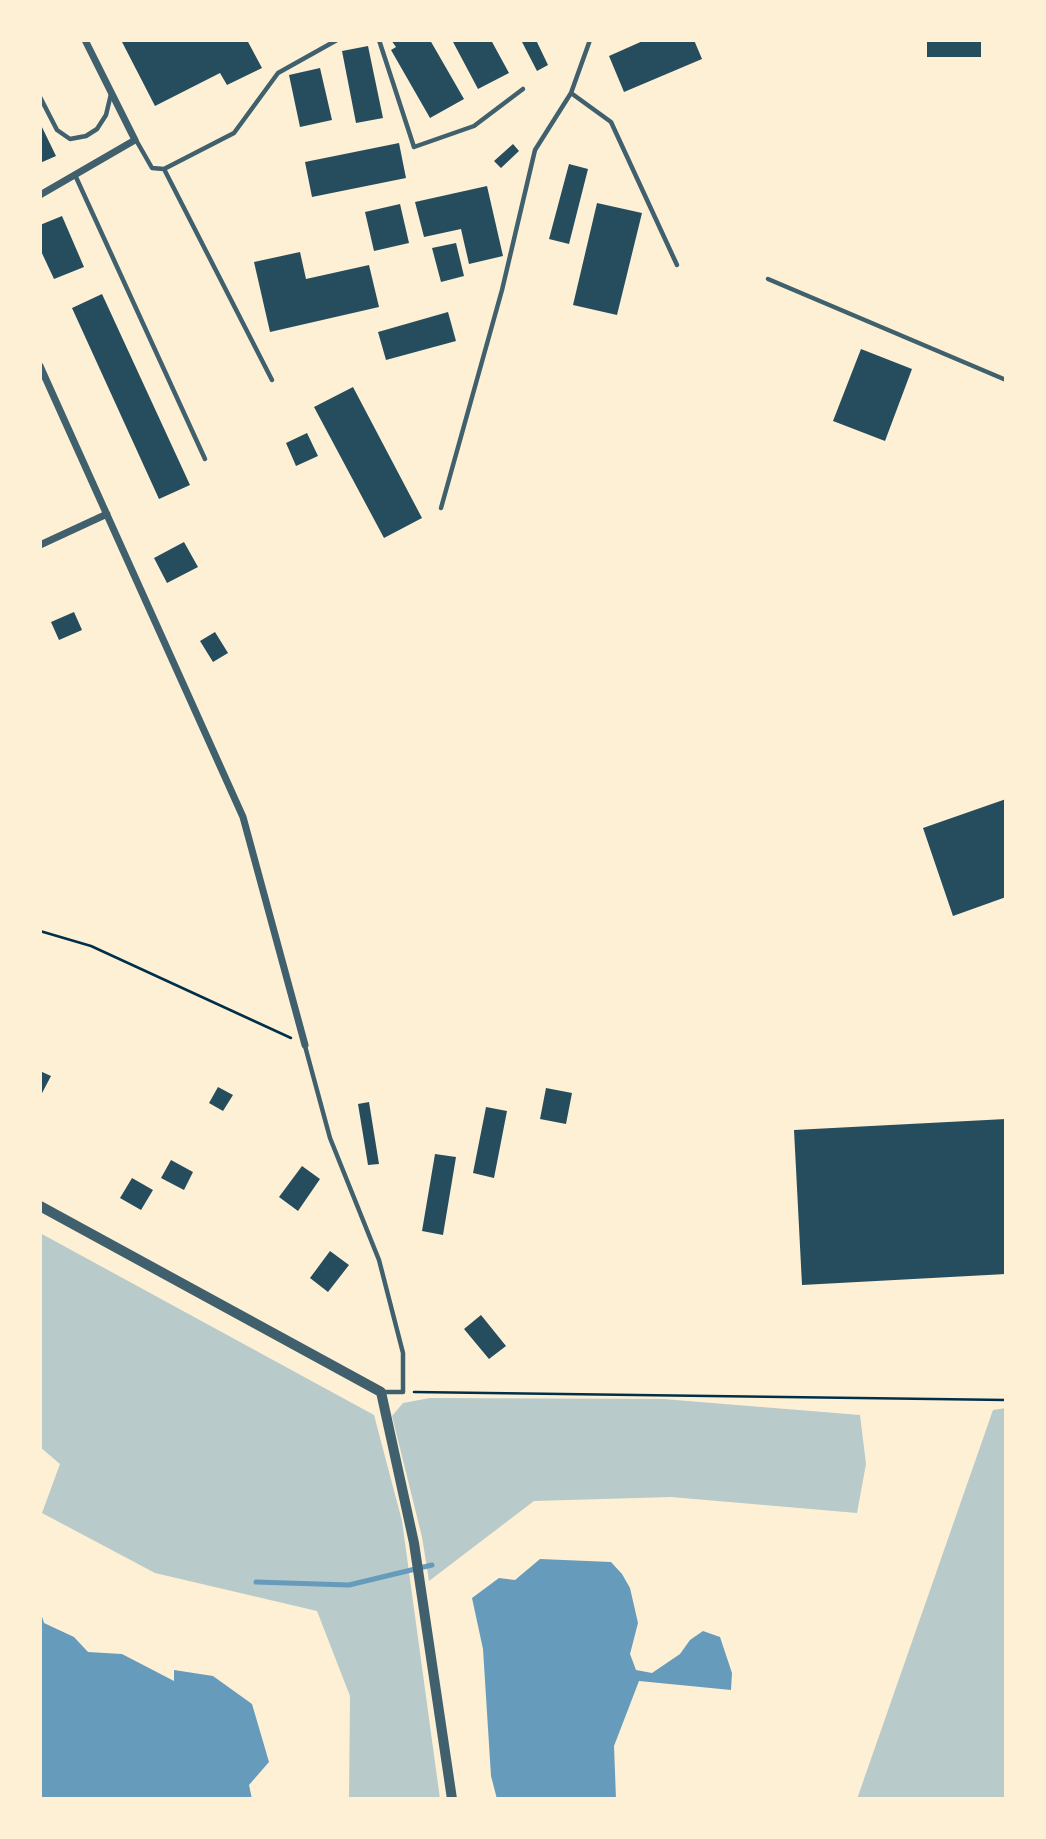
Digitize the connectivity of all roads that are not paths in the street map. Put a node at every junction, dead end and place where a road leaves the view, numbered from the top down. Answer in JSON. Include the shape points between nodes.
{"nodes":[{"id":1,"x":85,"y":40,"type":"edge"},
{"id":2,"x":337,"y":40,"type":"edge"},
{"id":3,"x":379,"y":40,"type":"edge"},
{"id":4,"x":590,"y":40,"type":"edge"},
{"id":5,"x":523,"y":89,"type":"dead end"},
{"id":6,"x":112,"y":90,"type":"junction"},
{"id":7,"x":571,"y":93,"type":"junction"},
{"id":8,"x":41,"y":99,"type":"edge"},
{"id":9,"x":135,"y":139,"type":"junction"},
{"id":10,"x":164,"y":169,"type":"junction"},
{"id":11,"x":75,"y":175,"type":"junction"},
{"id":12,"x":40,"y":195,"type":"edge"},
{"id":13,"x":677,"y":265,"type":"dead end"},
{"id":14,"x":768,"y":279,"type":"dead end"},
{"id":15,"x":40,"y":366,"type":"edge"},
{"id":16,"x":272,"y":380,"type":"dead end"},
{"id":17,"x":1006,"y":380,"type":"edge"},
{"id":18,"x":205,"y":458,"type":"dead end"},
{"id":19,"x":441,"y":508,"type":"dead end"},
{"id":20,"x":107,"y":514,"type":"junction"},
{"id":21,"x":40,"y":545,"type":"edge"},
{"id":22,"x":305,"y":1045,"type":"joint"},
{"id":23,"x":40,"y":1206,"type":"edge"},
{"id":24,"x":381,"y":1392,"type":"junction"},
{"id":25,"x":452,"y":1799,"type":"edge"}],
"edges":[{"from":1,"to":6,"type":"street"},
{"from":2,"to":10,"type":"lane","via":[[278,73],[234,133]]},
{"from":3,"to":5,"type":"lane","via":[[414,147],[474,126]]},
{"from":4,"to":7,"type":"lane"},
{"from":6,"to":8,"type":"lane","via":[[97,129],[70,139],[57,130]]},
{"from":6,"to":9,"type":"street"},
{"from":7,"to":13,"type":"lane","via":[[611,122]]},
{"from":7,"to":19,"type":"lane","via":[[535,150],[502,290]]},
{"from":9,"to":10,"type":"lane","via":[[152,168]]},
{"from":9,"to":11,"type":"street"},
{"from":10,"to":16,"type":"lane"},
{"from":11,"to":12,"type":"street"},
{"from":11,"to":18,"type":"lane"},
{"from":14,"to":17,"type":"lane"},
{"from":15,"to":20,"type":"street"},
{"from":20,"to":21,"type":"street"},
{"from":20,"to":22,"type":"street","via":[[243,817]]},
{"from":22,"to":24,"type":"lane","via":[[330,1138],[379,1260],[402,1353],[402,1392]]},
{"from":23,"to":24,"type":"street"},
{"from":24,"to":25,"type":"street","via":[[414,1543]]}]}
